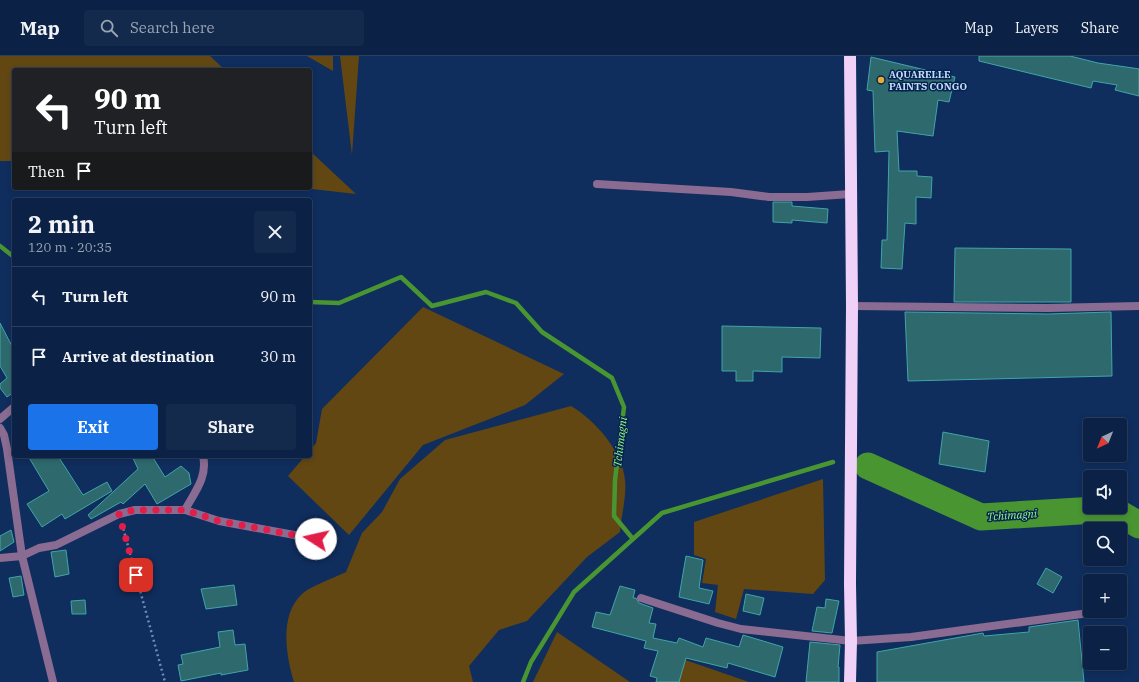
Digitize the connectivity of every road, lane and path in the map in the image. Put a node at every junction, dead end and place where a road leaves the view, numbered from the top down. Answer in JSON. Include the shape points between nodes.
{"nodes":[{"id":1,"x":850,"y":56,"type":"edge"},
{"id":2,"x":598,"y":184,"type":"dead end"},
{"id":3,"x":850,"y":194,"type":"junction"},
{"id":4,"x":852,"y":306,"type":"junction"},
{"id":5,"x":1139,"y":306,"type":"edge"},
{"id":6,"x":12,"y":409,"type":"edge"},
{"id":7,"x":0,"y":419,"type":"edge"},
{"id":8,"x":0,"y":428,"type":"edge"},
{"id":9,"x":204,"y":458,"type":"edge"},
{"id":10,"x":185,"y":510,"type":"junction"},
{"id":11,"x":119,"y":514,"type":"junction"},
{"id":12,"x":316,"y":539,"type":"dead end"},
{"id":13,"x":22,"y":556,"type":"junction"},
{"id":14,"x":0,"y":558,"type":"edge"},
{"id":15,"x":641,"y":598,"type":"dead end"},
{"id":16,"x":1083,"y":614,"type":"edge"},
{"id":17,"x":851,"y":642,"type":"junction"},
{"id":18,"x":53,"y":682,"type":"edge"},
{"id":19,"x":165,"y":682,"type":"edge"},
{"id":20,"x":850,"y":682,"type":"edge"}],
"edges":[{"from":1,"to":3,"type":"highway"},
{"from":2,"to":3,"type":"street","via":[[769,196]]},
{"from":3,"to":4,"type":"highway"},
{"from":4,"to":5,"type":"street"},
{"from":4,"to":17,"type":"highway"},
{"from":6,"to":7,"type":"street"},
{"from":8,"to":13,"type":"street","via":[[7,449]]},
{"from":9,"to":10,"type":"street","via":[[204,476]]},
{"from":10,"to":11,"type":"street","via":[[134,510]]},
{"from":10,"to":12,"type":"street","via":[[219,521]]},
{"from":11,"to":13,"type":"street","via":[[56,545],[39,548]]},
{"from":11,"to":19,"type":"path"},
{"from":13,"to":14,"type":"street"},
{"from":13,"to":18,"type":"street"},
{"from":15,"to":17,"type":"street","via":[[741,629]]},
{"from":16,"to":17,"type":"street","via":[[911,637]]},
{"from":17,"to":20,"type":"highway"}]}
